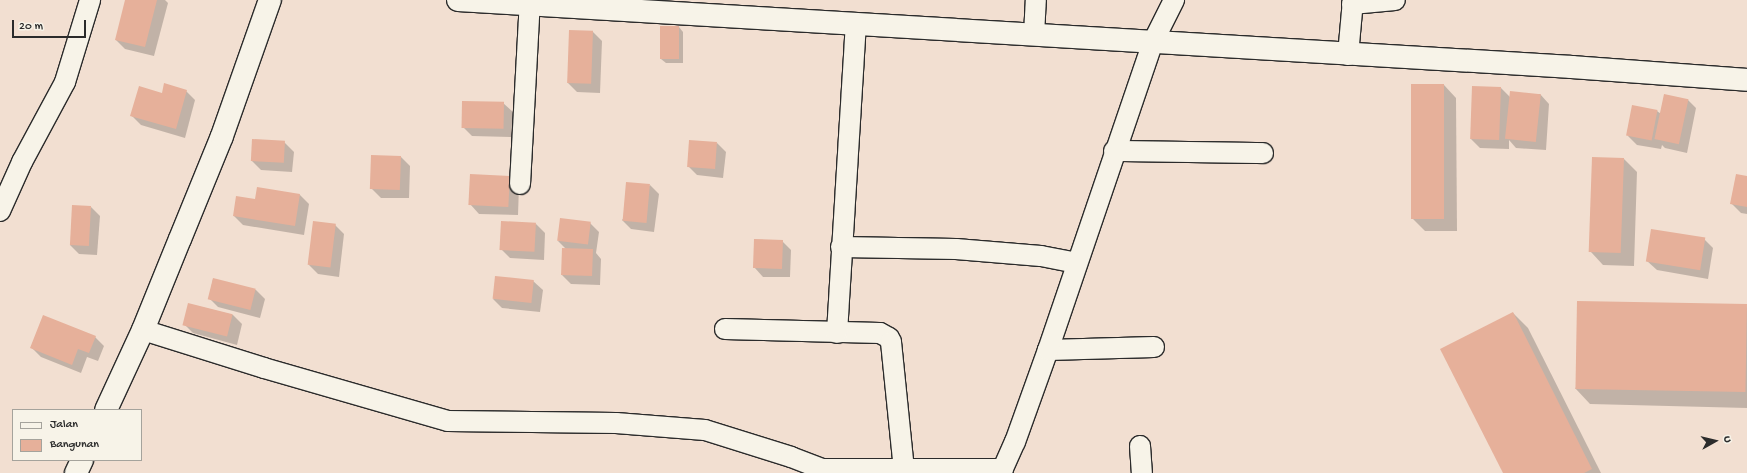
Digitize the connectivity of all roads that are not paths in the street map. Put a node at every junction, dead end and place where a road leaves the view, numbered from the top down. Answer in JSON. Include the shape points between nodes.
{"nodes":[{"id":1,"x":90,"y":0,"type":"edge"},
{"id":2,"x":270,"y":0,"type":"edge"},
{"id":3,"x":458,"y":0,"type":"edge"},
{"id":4,"x":1036,"y":0,"type":"edge"},
{"id":5,"x":1174,"y":0,"type":"edge"},
{"id":6,"x":1395,"y":0,"type":"edge"},
{"id":7,"x":1352,"y":2,"type":"edge"},
{"id":8,"x":530,"y":3,"type":"edge"},
{"id":9,"x":856,"y":24,"type":"junction"},
{"id":10,"x":1034,"y":35,"type":"junction"},
{"id":11,"x":1153,"y":42,"type":"junction"},
{"id":12,"x":1348,"y":55,"type":"junction"},
{"id":13,"x":1747,"y":80,"type":"edge"},
{"id":14,"x":1114,"y":151,"type":"junction"},
{"id":15,"x":1264,"y":153,"type":"dead end"},
{"id":16,"x":520,"y":184,"type":"dead end"},
{"id":17,"x":0,"y":211,"type":"edge"},
{"id":18,"x":841,"y":247,"type":"junction"},
{"id":19,"x":1076,"y":263,"type":"junction"},
{"id":20,"x":725,"y":329,"type":"dead end"},
{"id":21,"x":143,"y":330,"type":"junction"},
{"id":22,"x":837,"y":333,"type":"junction"},
{"id":23,"x":1154,"y":347,"type":"dead end"},
{"id":24,"x":1048,"y":350,"type":"junction"},
{"id":25,"x":106,"y":409,"type":"edge"},
{"id":26,"x":1140,"y":446,"type":"dead end"},
{"id":27,"x":82,"y":461,"type":"edge"},
{"id":28,"x":904,"y":469,"type":"junction"},
{"id":29,"x":1002,"y":471,"type":"edge"},
{"id":30,"x":76,"y":473,"type":"edge"},
{"id":31,"x":1142,"y":473,"type":"edge"}],
"edges":[{"from":1,"to":17,"type":"street","via":[[65,82],[22,162]]},
{"from":2,"to":21,"type":"main road","via":[[222,136]]},
{"from":3,"to":8,"type":"main road"},
{"from":4,"to":10,"type":"street"},
{"from":5,"to":11,"type":"street"},
{"from":6,"to":7,"type":"street"},
{"from":7,"to":12,"type":"street"},
{"from":8,"to":9,"type":"main road"},
{"from":8,"to":16,"type":"street"},
{"from":9,"to":10,"type":"main road"},
{"from":9,"to":18,"type":"street"},
{"from":10,"to":11,"type":"main road"},
{"from":11,"to":12,"type":"main road"},
{"from":11,"to":14,"type":"street"},
{"from":12,"to":13,"type":"main road","via":[[1572,67]]},
{"from":14,"to":15,"type":"street"},
{"from":14,"to":19,"type":"street"},
{"from":18,"to":19,"type":"street","via":[[956,249],[1041,256]]},
{"from":18,"to":22,"type":"street"},
{"from":19,"to":24,"type":"street"},
{"from":20,"to":22,"type":"street"},
{"from":21,"to":25,"type":"main road"},
{"from":21,"to":28,"type":"street","via":[[448,421],[616,423],[705,430],[822,469]]},
{"from":22,"to":28,"type":"street","via":[[880,333],[885,334],[892,342]]},
{"from":23,"to":24,"type":"street"},
{"from":24,"to":29,"type":"street"},
{"from":26,"to":31,"type":"street"},
{"from":27,"to":30,"type":"main road"},
{"from":28,"to":29,"type":"street"}]}
